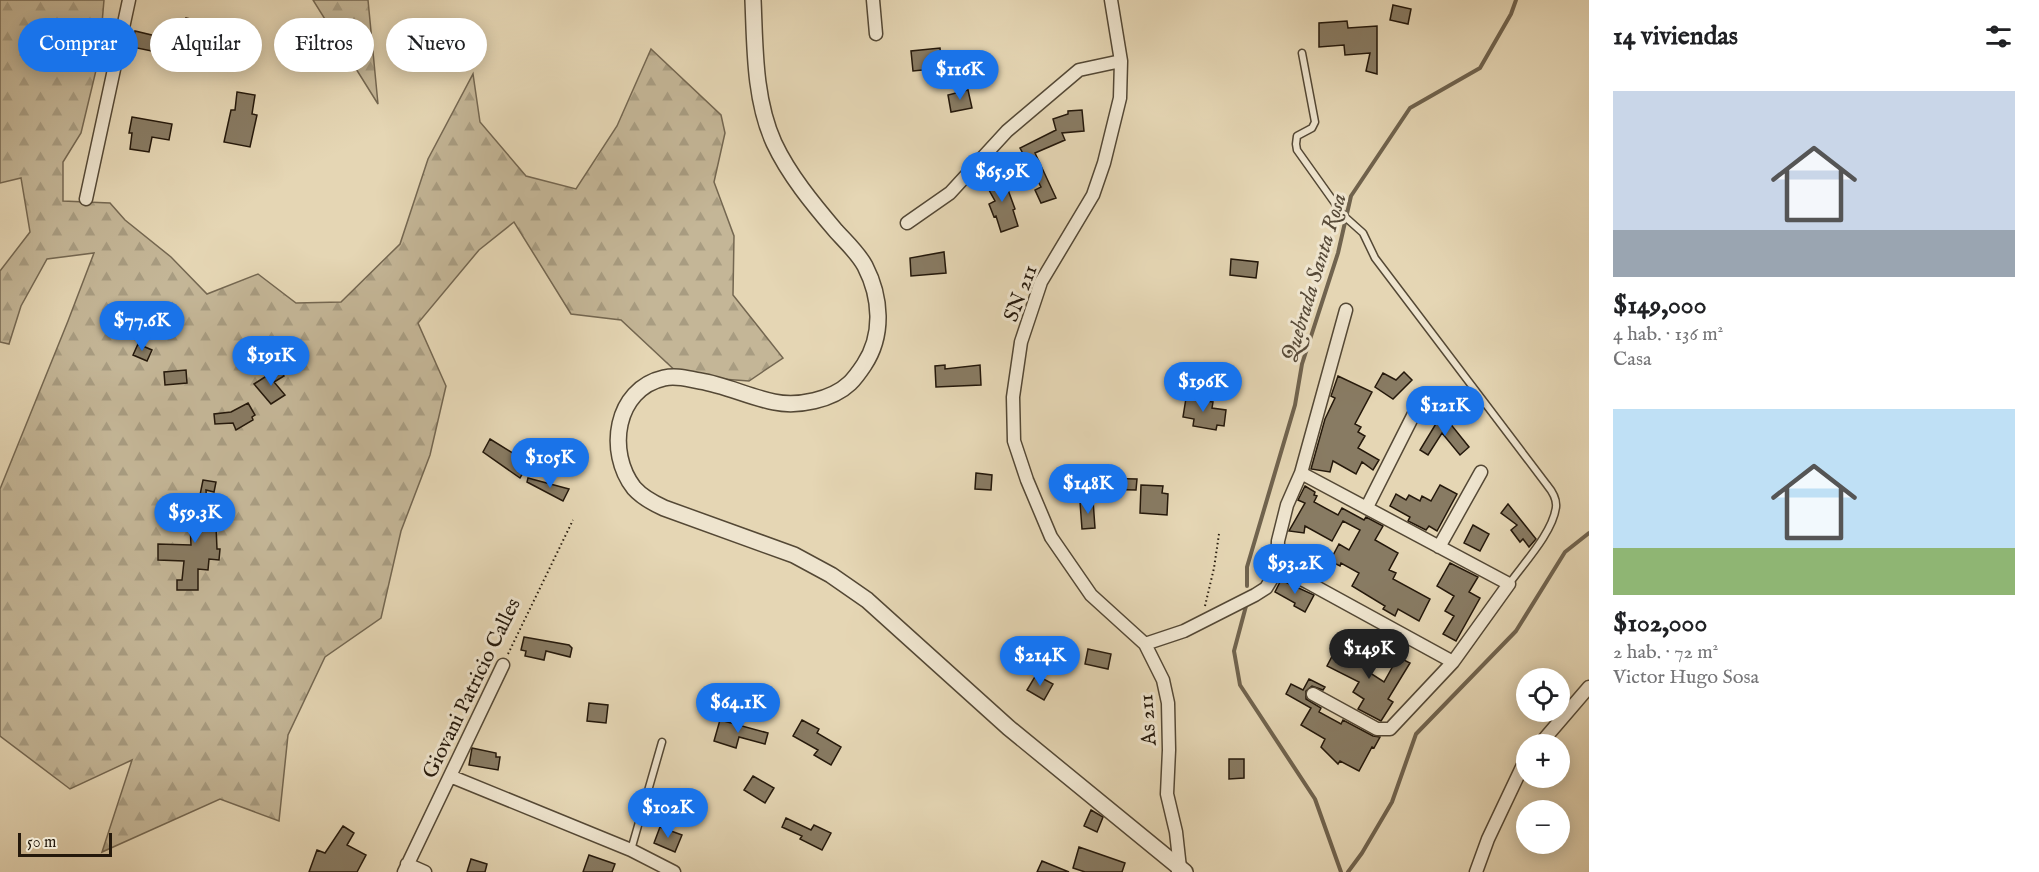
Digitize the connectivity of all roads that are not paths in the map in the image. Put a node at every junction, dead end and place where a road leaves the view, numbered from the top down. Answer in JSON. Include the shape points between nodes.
{"nodes":[{"id":1,"x":129,"y":0,"type":"edge"},
{"id":2,"x":753,"y":0,"type":"edge"},
{"id":3,"x":873,"y":0,"type":"edge"},
{"id":4,"x":1111,"y":0,"type":"edge"},
{"id":5,"x":876,"y":34,"type":"dead end"},
{"id":6,"x":1302,"y":53,"type":"dead end"},
{"id":7,"x":1121,"y":61,"type":"junction"},
{"id":8,"x":86,"y":199,"type":"dead end"},
{"id":9,"x":908,"y":223,"type":"dead end"},
{"id":10,"x":1346,"y":310,"type":"dead end"},
{"id":11,"x":1424,"y":394,"type":"dead end"},
{"id":12,"x":1481,"y":472,"type":"dead end"},
{"id":13,"x":1301,"y":473,"type":"junction"},
{"id":14,"x":1367,"y":507,"type":"junction"},
{"id":15,"x":1438,"y":547,"type":"junction"},
{"id":16,"x":1277,"y":570,"type":"junction"},
{"id":17,"x":1509,"y":584,"type":"junction"},
{"id":18,"x":1091,"y":595,"type":"joint"},
{"id":19,"x":1145,"y":644,"type":"junction"},
{"id":20,"x":1453,"y":662,"type":"junction"},
{"id":21,"x":503,"y":665,"type":"road end"},
{"id":22,"x":1589,"y":687,"type":"edge"},
{"id":23,"x":1313,"y":694,"type":"dead end"},
{"id":24,"x":1549,"y":734,"type":"edge"},
{"id":25,"x":662,"y":742,"type":"dead end"},
{"id":26,"x":450,"y":776,"type":"junction"},
{"id":27,"x":1516,"y":782,"type":"edge"},
{"id":28,"x":632,"y":850,"type":"junction"},
{"id":29,"x":406,"y":868,"type":"edge"},
{"id":30,"x":1181,"y":871,"type":"edge"},
{"id":31,"x":425,"y":872,"type":"edge"},
{"id":32,"x":674,"y":872,"type":"edge"},
{"id":33,"x":1476,"y":872,"type":"edge"}],
"edges":[{"from":1,"to":8,"type":"street"},
{"from":2,"to":30,"type":"street","via":[[760,94],[767,124],[785,163],[809,198],[864,264],[875,291],[879,321],[876,340],[866,362],[842,390],[796,404],[774,402],[680,376],[650,383],[627,403],[620,424],[618,451],[627,477],[635,490],[664,508],[794,555],[867,600],[1009,728]]},
{"from":3,"to":5,"type":"street"},
{"from":4,"to":7,"type":"street","name":"SN 211"},
{"from":6,"to":17,"type":"lane","via":[[1315,122],[1297,136],[1301,155],[1344,216],[1363,232],[1375,258],[1555,497],[1556,506],[1546,533]]},
{"from":7,"to":9,"type":"street","via":[[1079,70],[1007,131],[950,193]]},
{"from":7,"to":18,"type":"street","name":"SN 211","via":[[1120,98],[1104,163],[1093,195],[1041,282],[1022,342],[1013,397],[1014,441],[1027,480],[1051,537]]},
{"from":10,"to":13,"type":"street"},
{"from":11,"to":14,"type":"street"},
{"from":12,"to":15,"type":"street"},
{"from":13,"to":14,"type":"street"},
{"from":13,"to":16,"type":"street","via":[[1278,541]]},
{"from":14,"to":15,"type":"street"},
{"from":15,"to":17,"type":"street"},
{"from":16,"to":19,"type":"street","via":[[1266,588],[1255,595],[1184,631]]},
{"from":16,"to":20,"type":"street","via":[[1307,582]]},
{"from":17,"to":20,"type":"street"},
{"from":18,"to":19,"type":"street","name":"As 211"},
{"from":19,"to":30,"type":"street","name":"As 211","via":[[1163,680],[1168,703],[1167,794]]},
{"from":20,"to":23,"type":"street","via":[[1390,729],[1377,729]]},
{"from":21,"to":26,"type":"street","name":"Giovani Patricio Calles"},
{"from":22,"to":24,"type":"street"},
{"from":25,"to":28,"type":"lane"},
{"from":26,"to":28,"type":"street"},
{"from":26,"to":29,"type":"street","name":"Giovani Patricio Calles"},
{"from":27,"to":33,"type":"street"},
{"from":28,"to":32,"type":"street"},
{"from":29,"to":31,"type":"street"}]}
